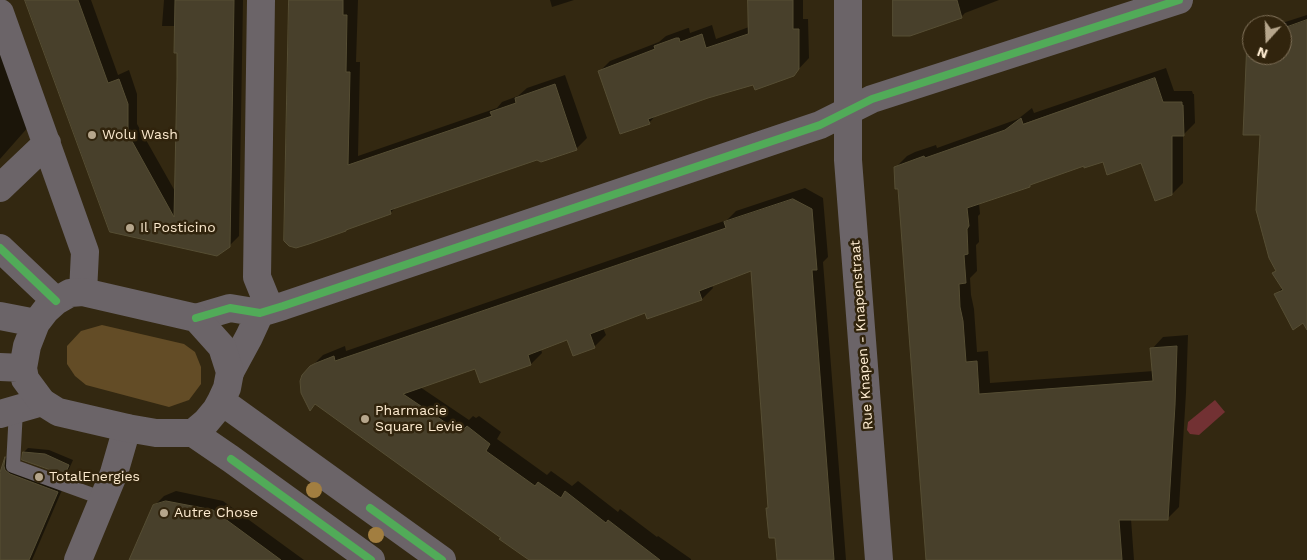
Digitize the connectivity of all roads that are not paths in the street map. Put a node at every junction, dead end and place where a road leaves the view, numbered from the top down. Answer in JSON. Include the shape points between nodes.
{"nodes":[{"id":1,"x":261,"y":0,"type":"edge"},
{"id":2,"x":848,"y":0,"type":"edge"},
{"id":3,"x":1179,"y":0,"type":"edge"},
{"id":4,"x":0,"y":13,"type":"edge"},
{"id":5,"x":848,"y":111,"type":"junction"},
{"id":6,"x":47,"y":143,"type":"junction"},
{"id":7,"x":0,"y":188,"type":"edge"},
{"id":8,"x":0,"y":248,"type":"edge"},
{"id":9,"x":83,"y":292,"type":"junction"},
{"id":10,"x":56,"y":301,"type":"junction"},
{"id":11,"x":265,"y":311,"type":"junction"},
{"id":12,"x":0,"y":316,"type":"edge"},
{"id":13,"x":196,"y":318,"type":"junction"},
{"id":14,"x":36,"y":324,"type":"junction"},
{"id":15,"x":11,"y":367,"type":"edge"},
{"id":16,"x":230,"y":372,"type":"junction"},
{"id":17,"x":221,"y":401,"type":"junction"},
{"id":18,"x":42,"y":402,"type":"junction"},
{"id":19,"x":8,"y":412,"type":"edge"},
{"id":20,"x":127,"y":428,"type":"junction"},
{"id":21,"x":193,"y":433,"type":"junction"},
{"id":22,"x":104,"y":500,"type":"junction"},
{"id":23,"x":78,"y":560,"type":"edge"},
{"id":24,"x":370,"y":560,"type":"edge"},
{"id":25,"x":442,"y":560,"type":"edge"},
{"id":26,"x":879,"y":560,"type":"edge"}],
"edges":[{"from":1,"to":11,"type":"street","via":[[257,277]]},
{"from":2,"to":5,"type":"street","name":"Rue Knapen - Knapenstraat"},
{"from":3,"to":5,"type":"street","via":[[872,99]]},
{"from":4,"to":6,"type":"street"},
{"from":5,"to":11,"type":"street","via":[[820,125]]},
{"from":5,"to":26,"type":"street","name":"Rue Knapen - Knapenstraat","via":[[848,160]]},
{"from":6,"to":7,"type":"street"},
{"from":6,"to":9,"type":"street","via":[[85,252]]},
{"from":8,"to":10,"type":"street"},
{"from":9,"to":10,"type":"street","via":[[70,293]]},
{"from":9,"to":13,"type":"street"},
{"from":10,"to":14,"type":"street"},
{"from":11,"to":13,"type":"street","via":[[230,308]]},
{"from":11,"to":16,"type":"street"},
{"from":12,"to":14,"type":"street"},
{"from":13,"to":16,"type":"street","via":[[222,347]]},
{"from":14,"to":15,"type":"street","via":[[27,346]]},
{"from":15,"to":18,"type":"street","via":[[25,379]]},
{"from":16,"to":17,"type":"street"},
{"from":17,"to":21,"type":"street","via":[[206,422]]},
{"from":17,"to":25,"type":"street"},
{"from":18,"to":19,"type":"street"},
{"from":18,"to":20,"type":"street","via":[[58,412]]},
{"from":19,"to":22,"type":"lane","via":[[13,466]]},
{"from":20,"to":21,"type":"street","via":[[156,433]]},
{"from":20,"to":22,"type":"street"},
{"from":21,"to":24,"type":"street"},
{"from":22,"to":23,"type":"street"}]}
